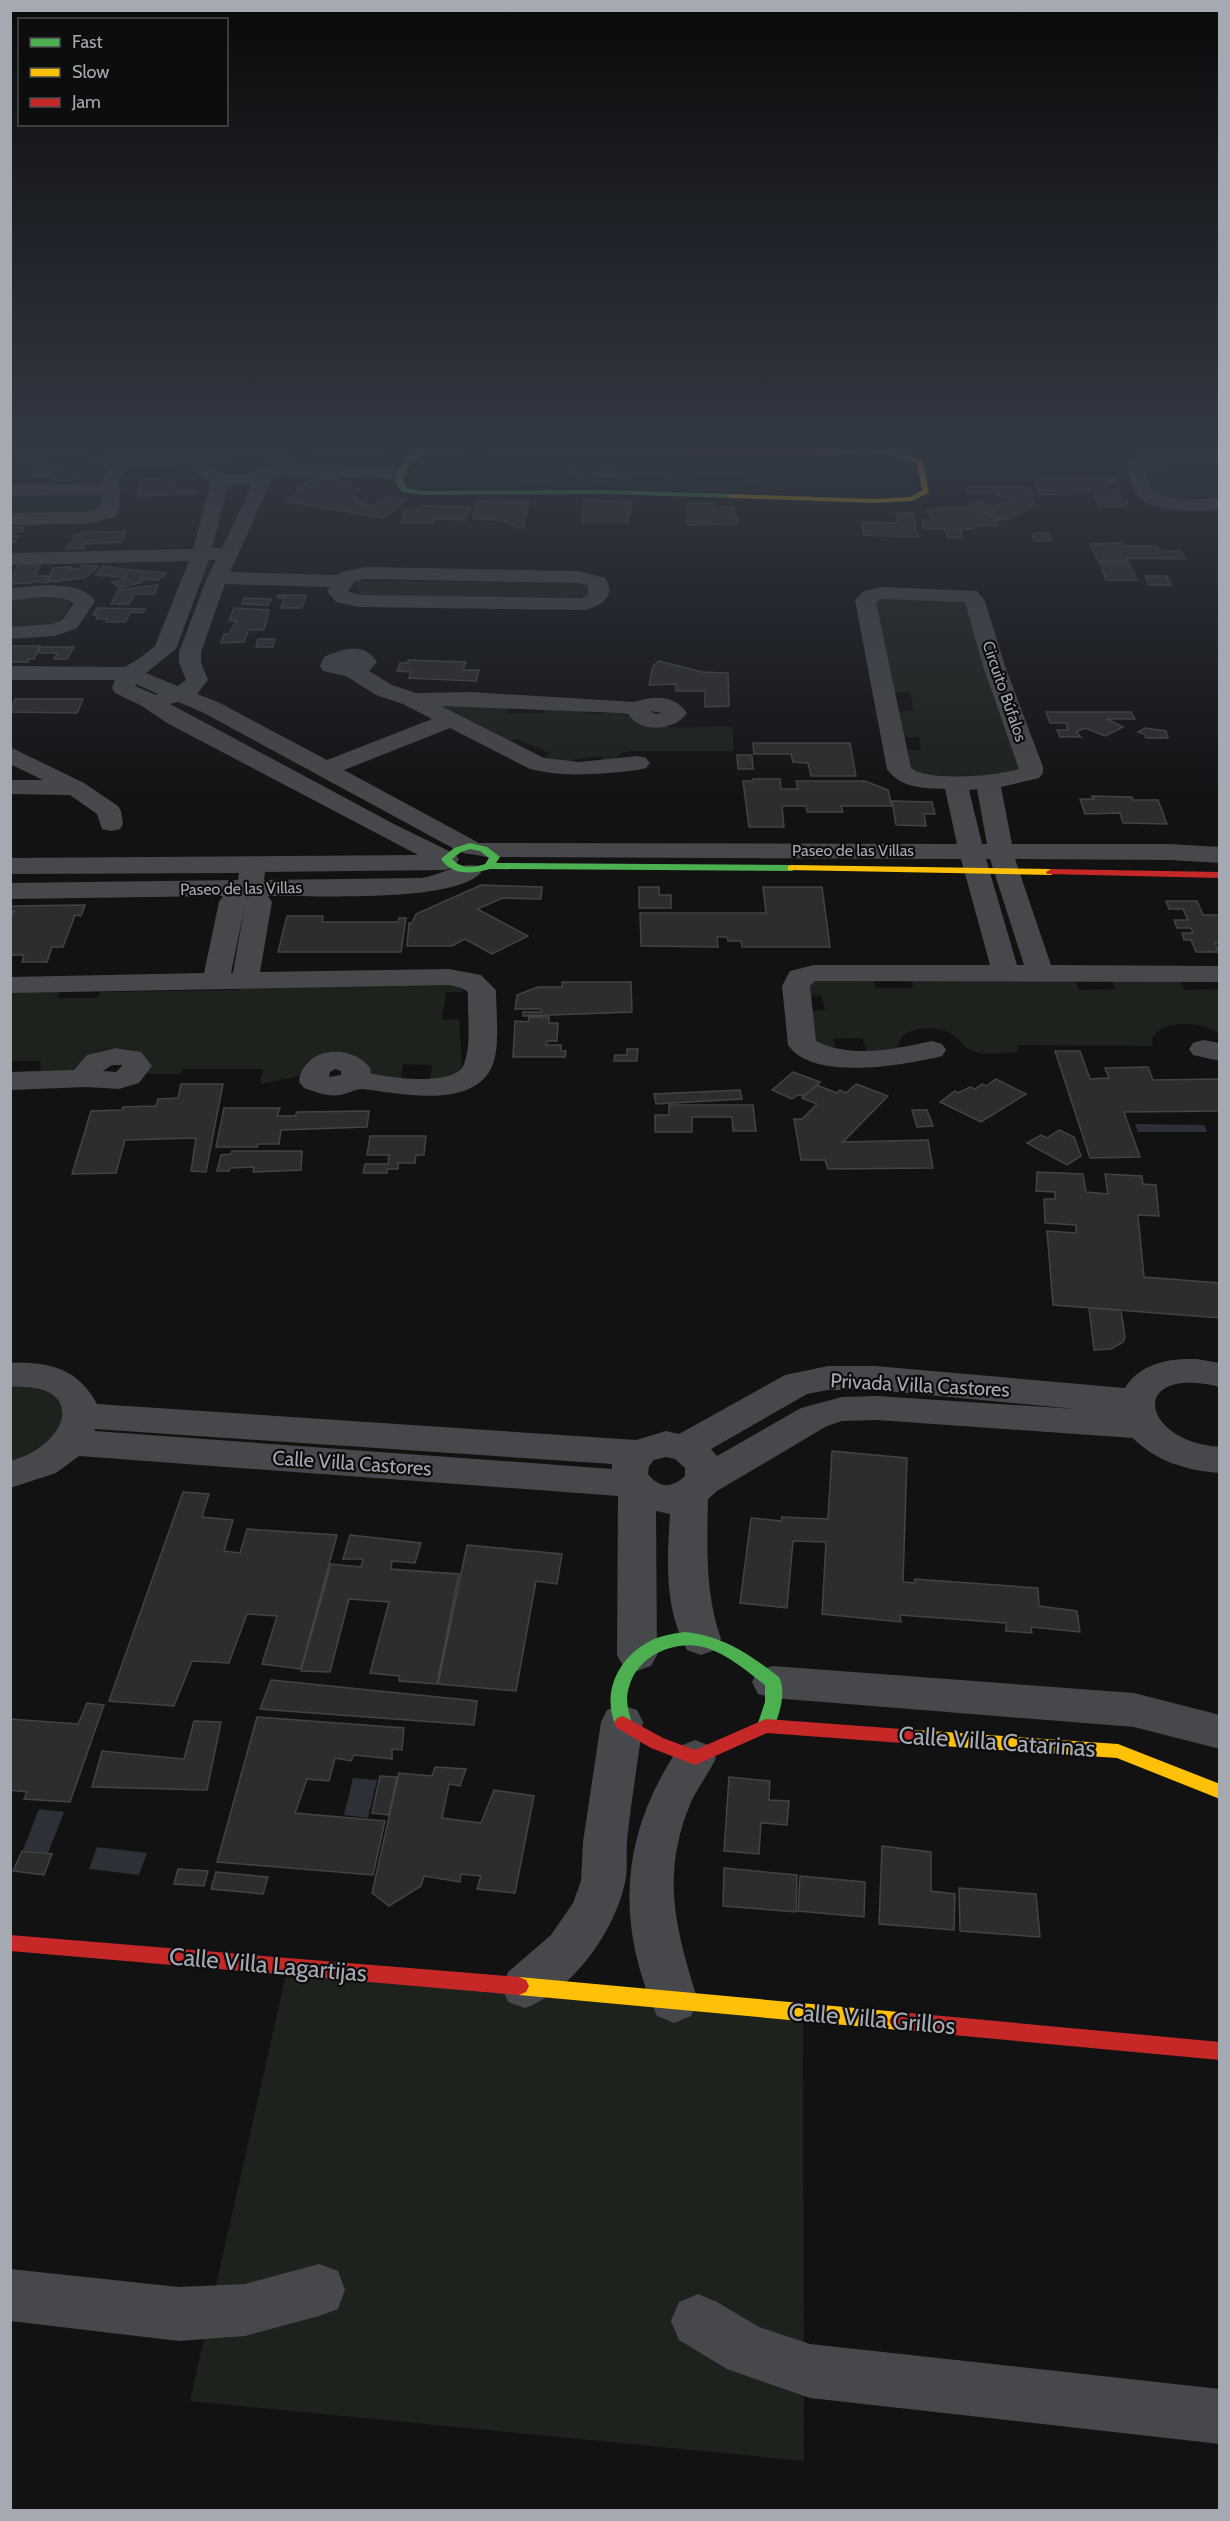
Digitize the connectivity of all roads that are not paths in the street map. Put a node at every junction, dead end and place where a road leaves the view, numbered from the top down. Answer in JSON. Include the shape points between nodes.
{"nodes":[{"id":1,"x":197,"y":567,"type":"edge"},
{"id":2,"x":222,"y":567,"type":"edge"},
{"id":3,"x":214,"y":585,"type":"junction"},
{"id":4,"x":340,"y":586,"type":"junction"},
{"id":5,"x":10,"y":594,"type":"edge"},
{"id":6,"x":10,"y":633,"type":"edge"},
{"id":7,"x":351,"y":669,"type":"dead end"},
{"id":8,"x":10,"y":673,"type":"edge"},
{"id":9,"x":126,"y":681,"type":"junction"},
{"id":10,"x":10,"y":687,"type":"edge"},
{"id":11,"x":181,"y":694,"type":"junction"},
{"id":12,"x":411,"y":699,"type":"junction"},
{"id":13,"x":150,"y":701,"type":"junction"},
{"id":14,"x":210,"y":707,"type":"junction"},
{"id":15,"x":638,"y":709,"type":"dead end"},
{"id":16,"x":175,"y":718,"type":"junction"},
{"id":17,"x":460,"y":724,"type":"junction"},
{"id":18,"x":639,"y":763,"type":"dead end"},
{"id":19,"x":15,"y":764,"type":"edge"},
{"id":20,"x":334,"y":773,"type":"junction"},
{"id":21,"x":955,"y":782,"type":"junction"},
{"id":22,"x":988,"y":782,"type":"junction"},
{"id":23,"x":10,"y":788,"type":"edge"},
{"id":24,"x":76,"y":788,"type":"junction"},
{"id":25,"x":962,"y":810,"type":"junction"},
{"id":26,"x":993,"y":810,"type":"junction"},
{"id":27,"x":111,"y":824,"type":"dead end"},
{"id":28,"x":385,"y":829,"type":"junction"},
{"id":29,"x":1220,"y":855,"type":"edge"},
{"id":30,"x":467,"y":859,"type":"junction"},
{"id":31,"x":974,"y":860,"type":"junction"},
{"id":32,"x":1002,"y":861,"type":"junction"},
{"id":33,"x":349,"y":863,"type":"junction"},
{"id":34,"x":10,"y":866,"type":"edge"},
{"id":35,"x":1220,"y":875,"type":"edge"},
{"id":36,"x":251,"y":877,"type":"junction"},
{"id":37,"x":10,"y":891,"type":"edge"},
{"id":38,"x":253,"y":935,"type":"junction"},
{"id":39,"x":225,"y":936,"type":"junction"},
{"id":40,"x":1006,"y":973,"type":"junction"},
{"id":41,"x":1040,"y":973,"type":"junction"},
{"id":42,"x":1220,"y":974,"type":"edge"},
{"id":43,"x":245,"y":980,"type":"junction"},
{"id":44,"x":216,"y":981,"type":"junction"},
{"id":45,"x":10,"y":985,"type":"edge"},
{"id":46,"x":932,"y":1050,"type":"dead end"},
{"id":47,"x":84,"y":1078,"type":"dead end"},
{"id":48,"x":355,"y":1078,"type":"dead end"},
{"id":49,"x":10,"y":1081,"type":"edge"},
{"id":50,"x":10,"y":1375,"type":"edge"},
{"id":51,"x":1220,"y":1375,"type":"edge"},
{"id":52,"x":1141,"y":1414,"type":"junction"},
{"id":53,"x":76,"y":1429,"type":"junction"},
{"id":54,"x":683,"y":1448,"type":"junction"},
{"id":55,"x":1220,"y":1460,"type":"edge"},
{"id":56,"x":10,"y":1475,"type":"edge"},
{"id":57,"x":636,"y":1475,"type":"junction"},
{"id":58,"x":696,"y":1488,"type":"junction"},
{"id":59,"x":701,"y":1639,"type":"junction"},
{"id":60,"x":637,"y":1655,"type":"junction"},
{"id":61,"x":773,"y":1682,"type":"junction"},
{"id":62,"x":622,"y":1722,"type":"junction"},
{"id":63,"x":766,"y":1726,"type":"junction"},
{"id":64,"x":1220,"y":1732,"type":"edge"},
{"id":65,"x":695,"y":1758,"type":"junction"},
{"id":66,"x":1220,"y":1792,"type":"edge"},
{"id":67,"x":10,"y":1943,"type":"edge"},
{"id":68,"x":525,"y":1987,"type":"junction"},
{"id":69,"x":674,"y":2001,"type":"junction"},
{"id":70,"x":1220,"y":2051,"type":"edge"},
{"id":71,"x":319,"y":2290,"type":"dead end"},
{"id":72,"x":10,"y":2295,"type":"edge"},
{"id":73,"x":699,"y":2321,"type":"dead end"},
{"id":74,"x":1220,"y":2417,"type":"edge"}],
"edges":[{"from":1,"to":9,"type":"street","via":[[165,649]]},
{"from":2,"to":3,"type":"street"},
{"from":3,"to":4,"type":"street"},
{"from":3,"to":11,"type":"street","via":[[190,652],[197,681]]},
{"from":4,"to":4,"type":"street","via":[[343,598],[359,601],[585,604],[598,598],[600,590],[598,582],[579,577],[366,573],[348,576]]},
{"from":5,"to":6,"type":"street","via":[[59,592],[80,596],[85,601],[70,624],[55,630]]},
{"from":7,"to":12,"type":"street","via":[[367,682]]},
{"from":8,"to":9,"type":"street"},
{"from":9,"to":10,"type":"street"},
{"from":9,"to":11,"type":"street","name":"Paseo de las Villas"},
{"from":9,"to":13,"type":"street","name":"Paseo de las Villas"},
{"from":11,"to":13,"type":"street"},
{"from":11,"to":14,"type":"street","name":"Paseo de las Villas"},
{"from":12,"to":15,"type":"street","via":[[575,703]]},
{"from":12,"to":17,"type":"street"},
{"from":13,"to":16,"type":"street","name":"Paseo de las Villas"},
{"from":14,"to":16,"type":"street"},
{"from":14,"to":20,"type":"street","name":"Paseo de las Villas"},
{"from":16,"to":28,"type":"street","name":"Paseo de las Villas"},
{"from":17,"to":18,"type":"street","via":[[538,764],[579,769]]},
{"from":17,"to":20,"type":"street"},
{"from":19,"to":24,"type":"street"},
{"from":20,"to":30,"type":"street","name":"Paseo de las Villas"},
{"from":21,"to":22,"type":"street","name":"Circuito Búfalos"},
{"from":21,"to":22,"type":"street","name":"Circuito Búfalos","via":[[907,776],[899,770],[865,600],[871,595],[954,593],[970,595],[975,601],[1031,767],[1030,773],[1022,778]]},
{"from":21,"to":25,"type":"street"},
{"from":22,"to":26,"type":"street"},
{"from":23,"to":24,"type":"street"},
{"from":24,"to":27,"type":"street","via":[[109,811]]},
{"from":25,"to":26,"type":"street"},
{"from":25,"to":31,"type":"street"},
{"from":26,"to":32,"type":"street"},
{"from":28,"to":30,"type":"street","name":"Paseo de las Villas"},
{"from":28,"to":33,"type":"street","via":[[377,848]]},
{"from":29,"to":32,"type":"street","name":"Paseo de las Villas","via":[[1170,852]]},
{"from":30,"to":31,"type":"street","name":"Paseo de las Villas"},
{"from":30,"to":33,"type":"street","name":"Paseo de las Villas"},
{"from":30,"to":36,"type":"street","name":"Paseo de las Villas","via":[[442,883],[421,886]]},
{"from":31,"to":32,"type":"street","name":"Paseo de las Villas"},
{"from":31,"to":40,"type":"street"},
{"from":32,"to":35,"type":"street","name":"Paseo de las Villas"},
{"from":32,"to":41,"type":"street"},
{"from":33,"to":36,"type":"street","name":"Paseo de las Villas"},
{"from":34,"to":36,"type":"street","name":"Paseo de las Villas"},
{"from":36,"to":37,"type":"street","name":"Paseo de las Villas"},
{"from":36,"to":38,"type":"street","via":[[259,902]]},
{"from":36,"to":39,"type":"street","via":[[232,902]]},
{"from":38,"to":39,"type":"street"},
{"from":38,"to":43,"type":"street"},
{"from":39,"to":44,"type":"street"},
{"from":40,"to":41,"type":"street"},
{"from":40,"to":46,"type":"street","via":[[814,973],[800,977],[796,986],[802,1046],[814,1053],[887,1058]]},
{"from":41,"to":42,"type":"street"},
{"from":43,"to":44,"type":"street"},
{"from":43,"to":48,"type":"street","via":[[449,977],[471,981],[482,990],[479,1066],[471,1077],[455,1085],[406,1087],[368,1084]]},
{"from":44,"to":45,"type":"street"},
{"from":47,"to":49,"type":"street"},
{"from":50,"to":53,"type":"street","via":[[32,1374],[68,1388],[79,1401]]},
{"from":51,"to":52,"type":"street","via":[[1188,1370],[1169,1372],[1142,1389]]},
{"from":52,"to":54,"type":"street","name":"Privada Villa Castores","via":[[875,1378],[828,1378],[797,1384]]},
{"from":52,"to":55,"type":"street","via":[[1156,1439],[1174,1451],[1194,1458]]},
{"from":52,"to":58,"type":"street","name":"Privada Villa Castores","via":[[842,1409],[814,1417]]},
{"from":53,"to":56,"type":"street","via":[[55,1457]]},
{"from":53,"to":57,"type":"street","name":"Calle Villa Castores"},
{"from":54,"to":57,"type":"street","via":[[656,1446]]},
{"from":54,"to":58,"type":"street","via":[[703,1463]]},
{"from":57,"to":58,"type":"street","via":[[656,1498],[667,1500]]},
{"from":57,"to":60,"type":"street"},
{"from":58,"to":59,"type":"street","via":[[687,1589],[691,1615]]},
{"from":59,"to":60,"type":"street","via":[[658,1644]]},
{"from":59,"to":61,"type":"street"},
{"from":60,"to":62,"type":"street","via":[[627,1668],[618,1695]]},
{"from":61,"to":63,"type":"street","via":[[773,1702]]},
{"from":61,"to":64,"type":"street","name":"Calle Villa Catarinas","via":[[1134,1710]]},
{"from":62,"to":65,"type":"street","via":[[668,1749]]},
{"from":62,"to":68,"type":"street","via":[[603,1881],[593,1912],[567,1950]]},
{"from":63,"to":65,"type":"street"},
{"from":63,"to":66,"type":"street","name":"Calle Villa Catarinas","via":[[1118,1751]]},
{"from":65,"to":69,"type":"street","via":[[669,1801],[658,1835],[651,1880],[655,1936]]},
{"from":67,"to":68,"type":"street","name":"Calle Villa Lagartijas"},
{"from":68,"to":69,"type":"street","name":"Calle Villa Grillos"},
{"from":69,"to":70,"type":"street","name":"Calle Villa Grillos"},
{"from":71,"to":72,"type":"street","via":[[244,2310],[179,2314]]},
{"from":73,"to":74,"type":"street","via":[[746,2350],[810,2371]]}]}
